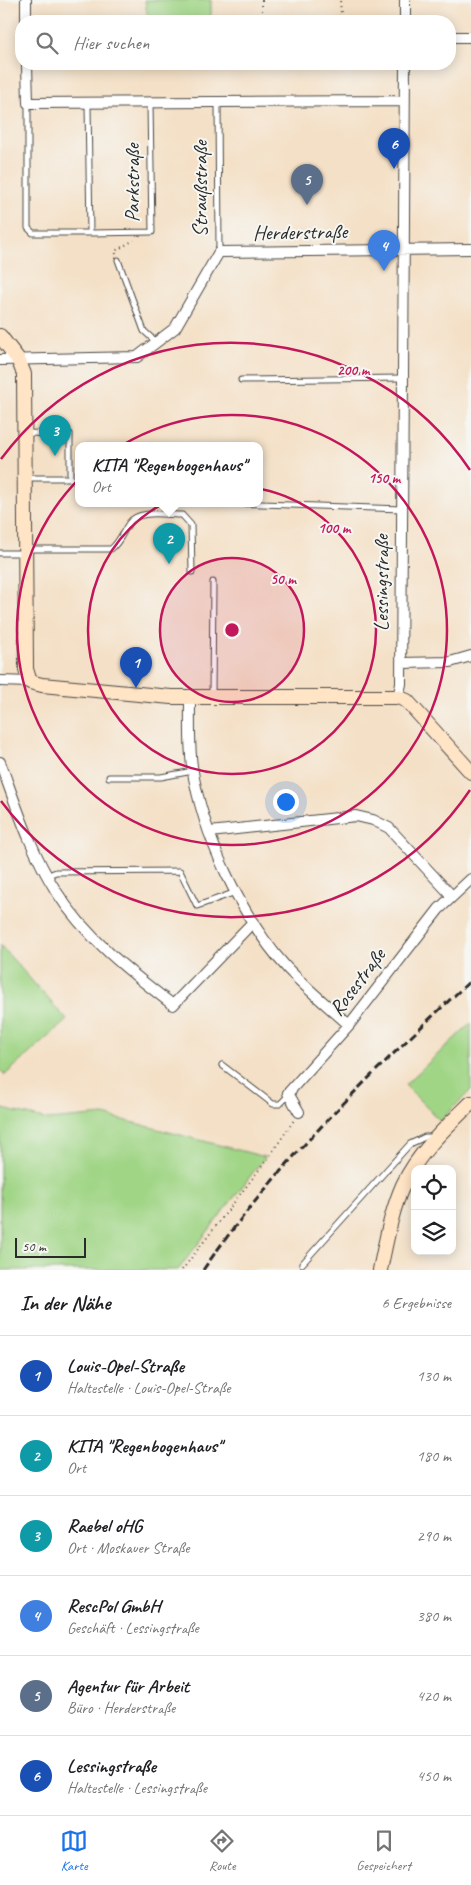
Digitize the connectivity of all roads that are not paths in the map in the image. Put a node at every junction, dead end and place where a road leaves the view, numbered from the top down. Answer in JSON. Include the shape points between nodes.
{"nodes":[{"id":1,"x":26,"y":0,"type":"edge"},
{"id":2,"x":405,"y":0,"type":"edge"},
{"id":3,"x":26,"y":15,"type":"edge"},
{"id":4,"x":405,"y":15,"type":"edge"},
{"id":5,"x":456,"y":37,"type":"edge"},
{"id":6,"x":471,"y":37,"type":"edge"},
{"id":7,"x":27,"y":70,"type":"edge"},
{"id":8,"x":405,"y":70,"type":"edge"},
{"id":9,"x":404,"y":101,"type":"junction"},
{"id":10,"x":218,"y":103,"type":"junction"},
{"id":11,"x":28,"y":104,"type":"junction"},
{"id":12,"x":88,"y":104,"type":"junction"},
{"id":13,"x":150,"y":104,"type":"junction"},
{"id":14,"x":90,"y":233,"type":"junction"},
{"id":15,"x":403,"y":249,"type":"junction"},
{"id":16,"x":471,"y":249,"type":"edge"},
{"id":17,"x":219,"y":252,"type":"junction"},
{"id":18,"x":118,"y":260,"type":"road end"},
{"id":19,"x":0,"y":336,"type":"edge"},
{"id":20,"x":156,"y":342,"type":"junction"},
{"id":21,"x":18,"y":359,"type":"junction"},
{"id":22,"x":0,"y":360,"type":"edge"},
{"id":23,"x":402,"y":378,"type":"junction"},
{"id":24,"x":241,"y":380,"type":"dead end"},
{"id":25,"x":25,"y":432,"type":"junction"},
{"id":26,"x":25,"y":478,"type":"junction"},
{"id":27,"x":70,"y":478,"type":"junction"},
{"id":28,"x":75,"y":482,"type":"edge"},
{"id":29,"x":263,"y":504,"type":"edge"},
{"id":30,"x":402,"y":509,"type":"junction"},
{"id":31,"x":25,"y":551,"type":"junction"},
{"id":32,"x":0,"y":553,"type":"edge"},
{"id":33,"x":192,"y":572,"type":"dead end"},
{"id":34,"x":213,"y":582,"type":"dead end"},
{"id":35,"x":471,"y":656,"type":"edge"},
{"id":36,"x":401,"y":663,"type":"junction"},
{"id":37,"x":0,"y":681,"type":"edge"},
{"id":38,"x":30,"y":682,"type":"junction"},
{"id":39,"x":398,"y":697,"type":"junction"},
{"id":40,"x":190,"y":698,"type":"junction"},
{"id":41,"x":212,"y":698,"type":"junction"},
{"id":42,"x":0,"y":762,"type":"edge"},
{"id":43,"x":193,"y":771,"type":"junction"},
{"id":44,"x":471,"y":772,"type":"edge"},
{"id":45,"x":109,"y":777,"type":"dead end"},
{"id":46,"x":210,"y":832,"type":"junction"},
{"id":47,"x":46,"y":876,"type":"junction"},
{"id":48,"x":471,"y":879,"type":"edge"},
{"id":49,"x":236,"y":891,"type":"junction"},
{"id":50,"x":452,"y":896,"type":"junction"},
{"id":51,"x":253,"y":922,"type":"junction"},
{"id":52,"x":349,"y":1025,"type":"junction"},
{"id":53,"x":222,"y":1065,"type":"dead end"},
{"id":54,"x":289,"y":1095,"type":"junction"},
{"id":55,"x":471,"y":1103,"type":"edge"},
{"id":56,"x":299,"y":1112,"type":"road end"},
{"id":57,"x":438,"y":1137,"type":"junction"},
{"id":58,"x":302,"y":1264,"type":"dead end"},
{"id":59,"x":380,"y":1270,"type":"edge"}],
"edges":[{"from":1,"to":3,"type":"street"},
{"from":2,"to":4,"type":"street"},
{"from":5,"to":6,"type":"street"},
{"from":7,"to":11,"type":"street","name":"Parkstraße"},
{"from":8,"to":9,"type":"street","name":"Lessingstraße"},
{"from":9,"to":10,"type":"street"},
{"from":9,"to":15,"type":"street","name":"Lessingstraße"},
{"from":10,"to":13,"type":"street"},
{"from":10,"to":17,"type":"lane","name":"Straußstraße"},
{"from":11,"to":12,"type":"street"},
{"from":11,"to":14,"type":"lane","name":"Parkstraße","via":[[28,228],[33,233]]},
{"from":12,"to":13,"type":"street"},
{"from":12,"to":14,"type":"lane","name":"Parkstraße"},
{"from":13,"to":14,"type":"lane","name":"Parkstraße","via":[[152,232]]},
{"from":15,"to":16,"type":"street","name":"Herderstraße"},
{"from":15,"to":17,"type":"street","name":"Herderstraße"},
{"from":15,"to":23,"type":"street","name":"Lessingstraße"},
{"from":17,"to":20,"type":"street","name":"Straußstraße","via":[[175,328]]},
{"from":18,"to":20,"type":"lane","via":[[144,331]]},
{"from":19,"to":21,"type":"main road"},
{"from":20,"to":21,"type":"street","name":"Straußstraße","via":[[136,357]]},
{"from":21,"to":22,"type":"street","name":"Straußstraße"},
{"from":21,"to":25,"type":"main road","via":[[24,374]]},
{"from":23,"to":24,"type":"lane"},
{"from":23,"to":30,"type":"street","name":"Lessingstraße"},
{"from":25,"to":26,"type":"main road"},
{"from":25,"to":27,"type":"lane","via":[[70,434]]},
{"from":26,"to":27,"type":"lane"},
{"from":26,"to":31,"type":"main road"},
{"from":27,"to":28,"type":"lane"},
{"from":29,"to":30,"type":"lane"},
{"from":30,"to":36,"type":"street","name":"Lessingstraße"},
{"from":31,"to":32,"type":"lane"},
{"from":31,"to":33,"type":"lane","via":[[111,549],[119,543],[130,521],[139,515],[182,515],[191,525]]},
{"from":31,"to":38,"type":"main road","via":[[26,668]]},
{"from":34,"to":41,"type":"lane"},
{"from":35,"to":36,"type":"street","via":[[450,662]]},
{"from":36,"to":39,"type":"street","name":"Lessingstraße"},
{"from":37,"to":38,"type":"street"},
{"from":38,"to":40,"type":"main road"},
{"from":39,"to":41,"type":"main road"},
{"from":39,"to":44,"type":"main road"},
{"from":40,"to":41,"type":"main road"},
{"from":40,"to":43,"type":"street"},
{"from":42,"to":47,"type":"street"},
{"from":43,"to":45,"type":"lane","via":[[161,777]]},
{"from":43,"to":46,"type":"street"},
{"from":46,"to":49,"type":"street"},
{"from":46,"to":50,"type":"street","via":[[356,816],[373,820],[389,828]]},
{"from":47,"to":49,"type":"lane","via":[[56,872],[180,871],[197,906]]},
{"from":47,"to":51,"type":"street","via":[[90,935],[173,1005]]},
{"from":48,"to":50,"type":"street","name":"Rosestraße"},
{"from":49,"to":51,"type":"street"},
{"from":50,"to":52,"type":"street","name":"Rosestraße","via":[[416,937]]},
{"from":51,"to":52,"type":"street","via":[[287,967]]},
{"from":52,"to":54,"type":"street","name":"Rosestraße"},
{"from":53,"to":54,"type":"lane","via":[[272,1104],[280,1104]]},
{"from":54,"to":56,"type":"street"},
{"from":55,"to":57,"type":"main road"},
{"from":57,"to":58,"type":"lane","via":[[425,1137],[410,1144]]},
{"from":57,"to":59,"type":"main road","via":[[413,1167],[403,1186],[391,1220]]}]}
